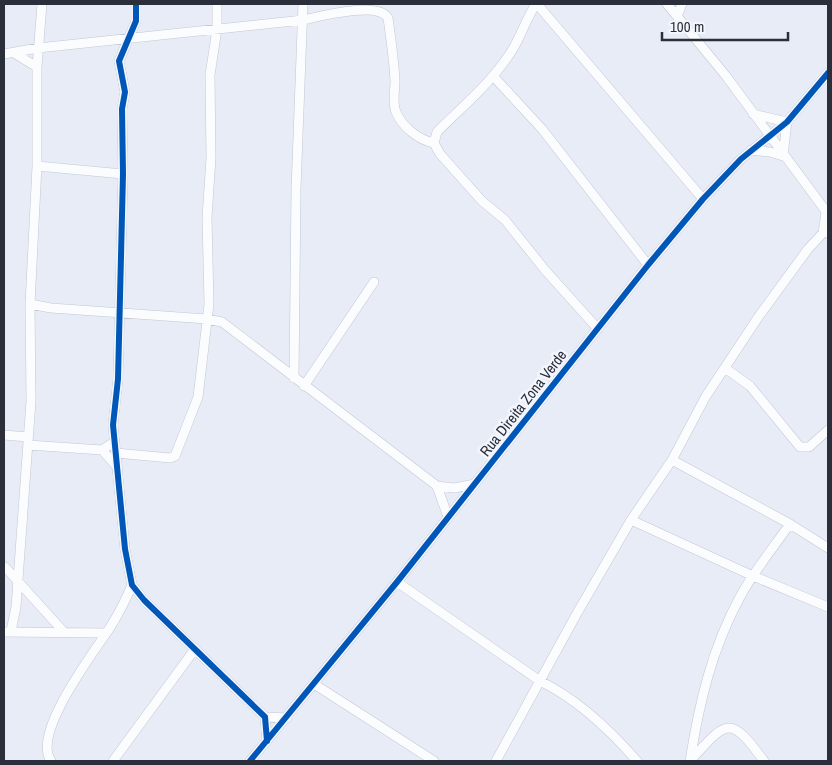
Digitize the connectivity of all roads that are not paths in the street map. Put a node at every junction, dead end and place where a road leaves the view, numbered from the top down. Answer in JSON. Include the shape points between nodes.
{"nodes":[{"id":1,"x":42,"y":4,"type":"edge"},
{"id":2,"x":136,"y":4,"type":"edge"},
{"id":3,"x":217,"y":4,"type":"edge"},
{"id":4,"x":303,"y":4,"type":"edge"},
{"id":5,"x":537,"y":4,"type":"edge"},
{"id":6,"x":666,"y":4,"type":"edge"},
{"id":7,"x":682,"y":4,"type":"edge"},
{"id":8,"x":676,"y":16,"type":"junction"},
{"id":9,"x":303,"y":20,"type":"junction"},
{"id":10,"x":136,"y":21,"type":"junction"},
{"id":11,"x":217,"y":29,"type":"junction"},
{"id":12,"x":145,"y":37,"type":"junction"},
{"id":13,"x":127,"y":39,"type":"junction"},
{"id":14,"x":38,"y":48,"type":"junction"},
{"id":15,"x":14,"y":53,"type":"junction"},
{"id":16,"x":4,"y":54,"type":"edge"},
{"id":17,"x":37,"y":67,"type":"junction"},
{"id":18,"x":828,"y":73,"type":"edge"},
{"id":19,"x":494,"y":77,"type":"junction"},
{"id":20,"x":753,"y":114,"type":"junction"},
{"id":21,"x":787,"y":122,"type":"junction"},
{"id":22,"x":769,"y":136,"type":"junction"},
{"id":23,"x":434,"y":143,"type":"junction"},
{"id":24,"x":751,"y":150,"type":"junction"},
{"id":25,"x":783,"y":156,"type":"junction"},
{"id":26,"x":37,"y":166,"type":"junction"},
{"id":27,"x":123,"y":174,"type":"junction"},
{"id":28,"x":703,"y":199,"type":"junction"},
{"id":29,"x":827,"y":213,"type":"edge"},
{"id":30,"x":826,"y":232,"type":"edge"},
{"id":31,"x":648,"y":266,"type":"junction"},
{"id":32,"x":374,"y":282,"type":"dead end"},
{"id":33,"x":30,"y":304,"type":"junction"},
{"id":34,"x":209,"y":304,"type":"junction"},
{"id":35,"x":120,"y":312,"type":"junction"},
{"id":36,"x":207,"y":319,"type":"junction"},
{"id":37,"x":222,"y":322,"type":"junction"},
{"id":38,"x":598,"y":329,"type":"junction"},
{"id":39,"x":725,"y":368,"type":"junction"},
{"id":40,"x":294,"y":378,"type":"junction"},
{"id":41,"x":304,"y":386,"type":"junction"},
{"id":42,"x":828,"y":430,"type":"edge"},
{"id":43,"x":4,"y":435,"type":"edge"},
{"id":44,"x":28,"y":441,"type":"junction"},
{"id":45,"x":114,"y":442,"type":"junction"},
{"id":46,"x":102,"y":450,"type":"junction"},
{"id":47,"x":116,"y":453,"type":"junction"},
{"id":48,"x":672,"y":460,"type":"junction"},
{"id":49,"x":118,"y":468,"type":"junction"},
{"id":50,"x":475,"y":484,"type":"junction"},
{"id":51,"x":436,"y":486,"type":"junction"},
{"id":52,"x":448,"y":517,"type":"junction"},
{"id":53,"x":632,"y":520,"type":"junction"},
{"id":54,"x":790,"y":524,"type":"junction"},
{"id":55,"x":828,"y":548,"type":"edge"},
{"id":56,"x":20,"y":556,"type":"junction"},
{"id":57,"x":5,"y":567,"type":"edge"},
{"id":58,"x":753,"y":576,"type":"junction"},
{"id":59,"x":16,"y":579,"type":"junction"},
{"id":60,"x":397,"y":582,"type":"junction"},
{"id":61,"x":132,"y":585,"type":"junction"},
{"id":62,"x":828,"y":607,"type":"edge"},
{"id":63,"x":8,"y":631,"type":"edge"},
{"id":64,"x":63,"y":631,"type":"junction"},
{"id":65,"x":106,"y":633,"type":"junction"},
{"id":66,"x":87,"y":634,"type":"junction"},
{"id":67,"x":195,"y":650,"type":"junction"},
{"id":68,"x":91,"y":653,"type":"junction"},
{"id":69,"x":540,"y":681,"type":"junction"},
{"id":70,"x":314,"y":684,"type":"junction"},
{"id":71,"x":265,"y":717,"type":"junction"},
{"id":72,"x":287,"y":718,"type":"junction"},
{"id":73,"x":267,"y":741,"type":"junction"},
{"id":74,"x":634,"y":759,"type":"edge"},
{"id":75,"x":51,"y":761,"type":"edge"},
{"id":76,"x":113,"y":761,"type":"edge"},
{"id":77,"x":250,"y":761,"type":"edge"},
{"id":78,"x":434,"y":761,"type":"edge"},
{"id":79,"x":496,"y":761,"type":"edge"},
{"id":80,"x":690,"y":761,"type":"edge"},
{"id":81,"x":764,"y":761,"type":"edge"}],
"edges":[{"from":1,"to":14,"type":"street"},
{"from":2,"to":10,"type":"street"},
{"from":3,"to":11,"type":"street"},
{"from":4,"to":9,"type":"street"},
{"from":5,"to":19,"type":"street"},
{"from":5,"to":28,"type":"street"},
{"from":6,"to":8,"type":"street"},
{"from":7,"to":8,"type":"street"},
{"from":8,"to":20,"type":"street"},
{"from":9,"to":11,"type":"street"},
{"from":9,"to":23,"type":"street","via":[[340,12],[377,10],[386,15],[394,54],[393,101],[396,114],[412,133]]},
{"from":9,"to":40,"type":"street","via":[[297,149]]},
{"from":10,"to":12,"type":"street"},
{"from":10,"to":13,"type":"street"},
{"from":11,"to":12,"type":"street"},
{"from":11,"to":34,"type":"street","via":[[210,75]]},
{"from":12,"to":13,"type":"street"},
{"from":13,"to":14,"type":"street"},
{"from":13,"to":27,"type":"street","via":[[119,61],[125,92],[122,109]]},
{"from":14,"to":15,"type":"street"},
{"from":14,"to":17,"type":"street"},
{"from":15,"to":16,"type":"street"},
{"from":15,"to":17,"type":"street"},
{"from":17,"to":26,"type":"street"},
{"from":18,"to":21,"type":"street","name":"Rua Direita Zona Verde"},
{"from":19,"to":23,"type":"street","via":[[437,132]]},
{"from":19,"to":31,"type":"street","via":[[542,129]]},
{"from":20,"to":21,"type":"street"},
{"from":20,"to":22,"type":"street"},
{"from":21,"to":22,"type":"street","name":"Rua Direita Zona Verde"},
{"from":21,"to":25,"type":"street"},
{"from":22,"to":24,"type":"street","name":"Rua Direita Zona Verde"},
{"from":22,"to":25,"type":"street"},
{"from":23,"to":38,"type":"street","via":[[440,154],[482,201],[505,220]]},
{"from":24,"to":25,"type":"street"},
{"from":24,"to":28,"type":"street","name":"Rua Direita Zona Verde"},
{"from":25,"to":29,"type":"street"},
{"from":26,"to":27,"type":"street"},
{"from":26,"to":33,"type":"street"},
{"from":27,"to":35,"type":"street"},
{"from":28,"to":31,"type":"street","name":"Rua Direita Zona Verde"},
{"from":29,"to":30,"type":"street"},
{"from":30,"to":39,"type":"street","via":[[808,249]]},
{"from":31,"to":38,"type":"street","name":"Rua Direita Zona Verde"},
{"from":32,"to":41,"type":"street"},
{"from":33,"to":35,"type":"street"},
{"from":33,"to":44,"type":"street"},
{"from":34,"to":36,"type":"street"},
{"from":34,"to":37,"type":"street"},
{"from":35,"to":36,"type":"street"},
{"from":35,"to":45,"type":"street"},
{"from":36,"to":37,"type":"street"},
{"from":36,"to":47,"type":"street","via":[[198,397],[175,456]]},
{"from":37,"to":40,"type":"street"},
{"from":38,"to":50,"type":"street","name":"Rua Direita Zona Verde"},
{"from":39,"to":42,"type":"street","via":[[750,386],[800,447],[809,447]]},
{"from":39,"to":48,"type":"street"},
{"from":40,"to":41,"type":"street"},
{"from":41,"to":51,"type":"street"},
{"from":43,"to":44,"type":"street"},
{"from":44,"to":46,"type":"street"},
{"from":44,"to":56,"type":"street"},
{"from":45,"to":46,"type":"street"},
{"from":45,"to":47,"type":"street"},
{"from":46,"to":49,"type":"street"},
{"from":47,"to":49,"type":"street"},
{"from":48,"to":53,"type":"street"},
{"from":48,"to":54,"type":"street"},
{"from":49,"to":61,"type":"street","via":[[125,549]]},
{"from":50,"to":51,"type":"street","via":[[454,488]]},
{"from":50,"to":52,"type":"street","name":"Rua Direita Zona Verde"},
{"from":51,"to":52,"type":"street"},
{"from":52,"to":60,"type":"street","name":"Rua Direita Zona Verde"},
{"from":53,"to":58,"type":"street"},
{"from":53,"to":69,"type":"street"},
{"from":54,"to":55,"type":"street"},
{"from":54,"to":58,"type":"street"},
{"from":56,"to":57,"type":"street"},
{"from":56,"to":59,"type":"street"},
{"from":57,"to":59,"type":"street"},
{"from":58,"to":62,"type":"street"},
{"from":58,"to":80,"type":"street","via":[[727,625],[703,691]]},
{"from":59,"to":63,"type":"street","via":[[16,607]]},
{"from":59,"to":64,"type":"street"},
{"from":60,"to":69,"type":"street"},
{"from":60,"to":70,"type":"street","name":"Rua Direita Zona Verde"},
{"from":61,"to":65,"type":"street"},
{"from":61,"to":67,"type":"street"},
{"from":63,"to":64,"type":"street"},
{"from":64,"to":66,"type":"street"},
{"from":65,"to":66,"type":"street"},
{"from":65,"to":68,"type":"street"},
{"from":66,"to":68,"type":"street"},
{"from":67,"to":71,"type":"street"},
{"from":67,"to":76,"type":"street"},
{"from":68,"to":75,"type":"street","via":[[77,675],[49,736],[46,752]]},
{"from":69,"to":74,"type":"street","via":[[562,692]]},
{"from":69,"to":79,"type":"street"},
{"from":70,"to":72,"type":"street","name":"Rua Direita Zona Verde"},
{"from":70,"to":78,"type":"street"},
{"from":71,"to":72,"type":"street"},
{"from":71,"to":73,"type":"street"},
{"from":72,"to":73,"type":"street","name":"Rua Direita Zona Verde"},
{"from":73,"to":77,"type":"street","name":"Rua Direita Zona Verde"},
{"from":80,"to":81,"type":"street","via":[[714,734],[732,727],[747,737]]}]}
